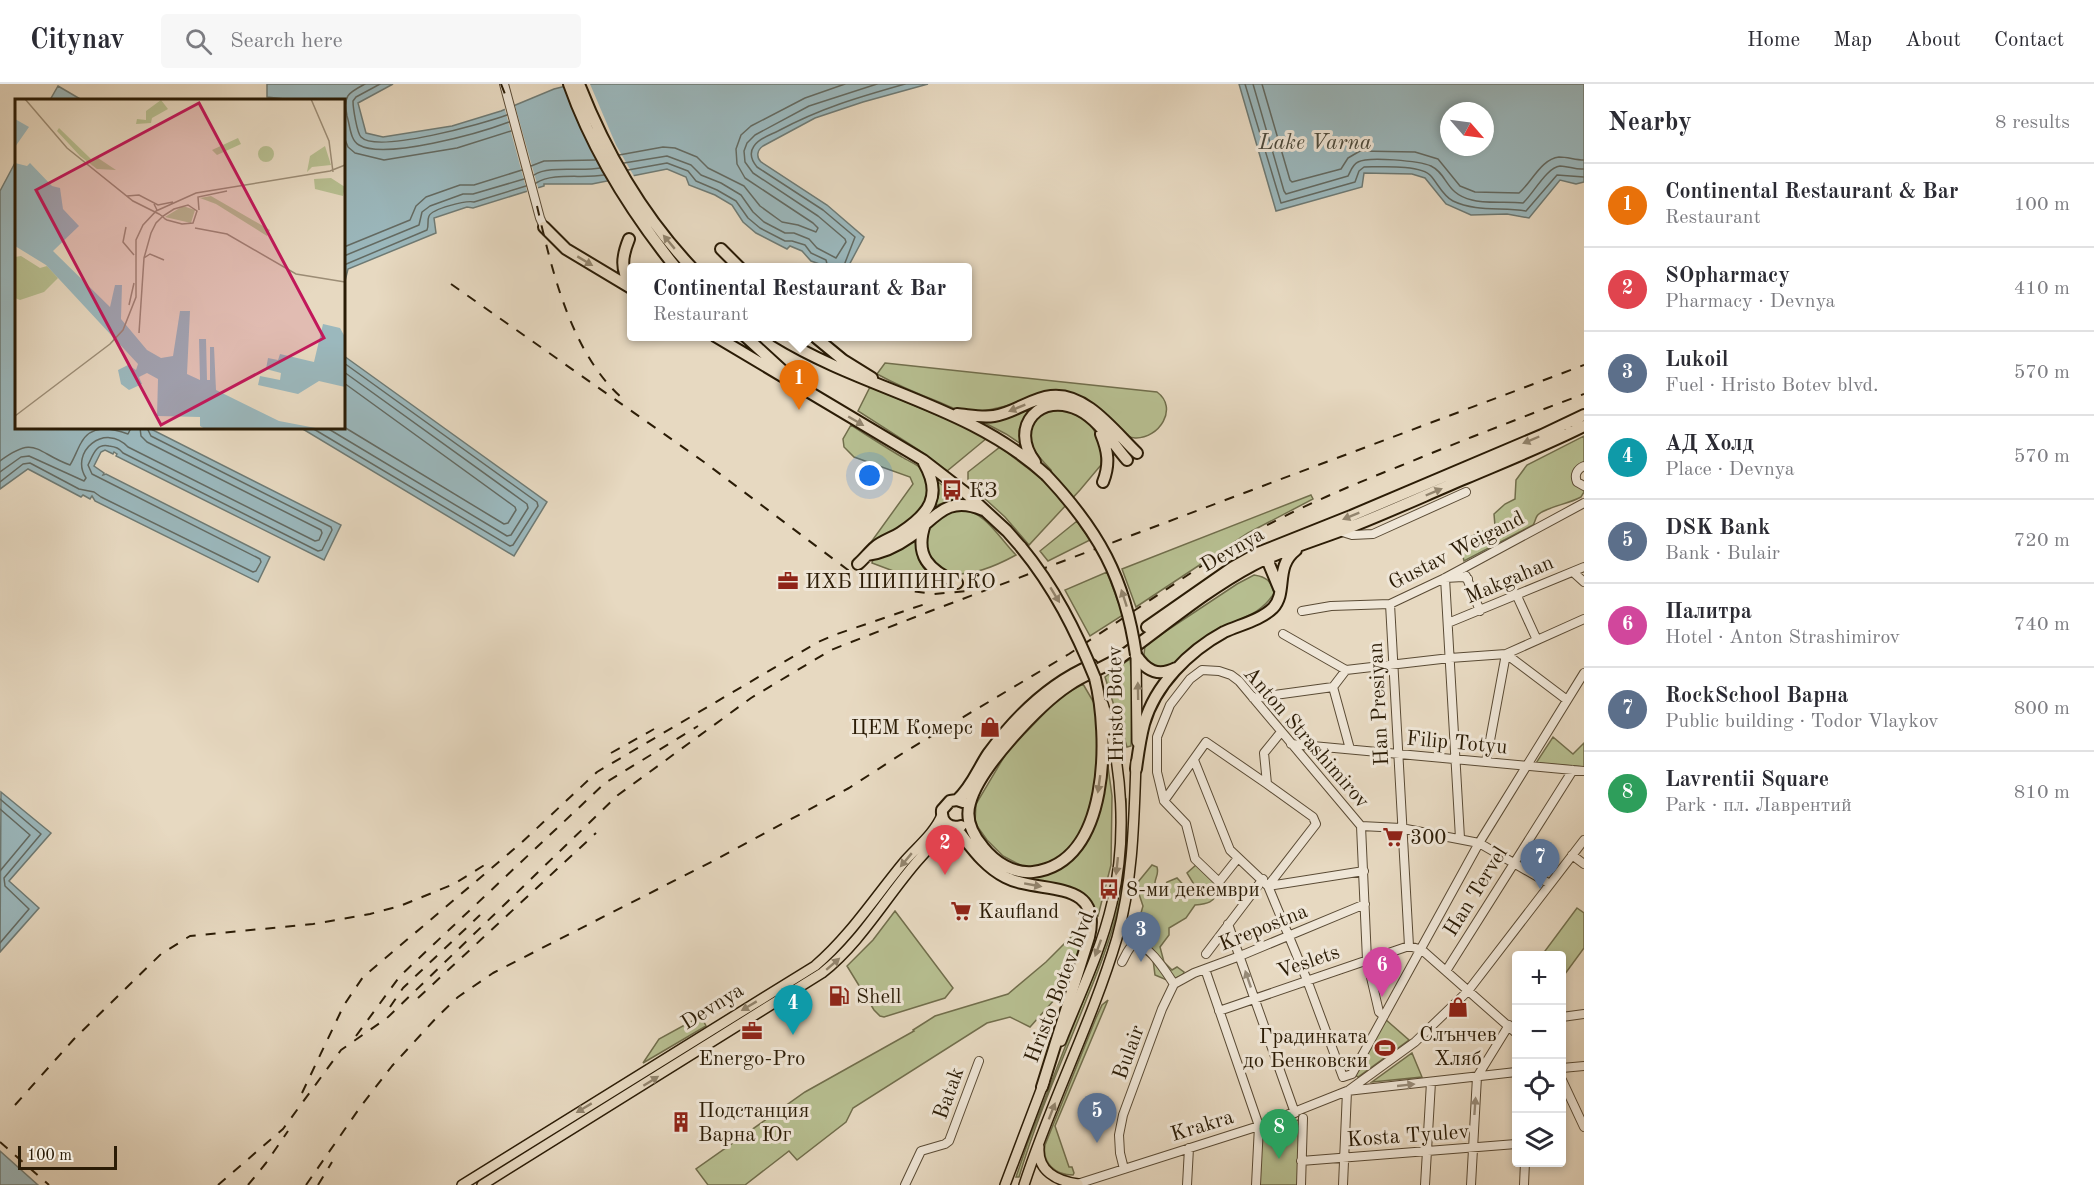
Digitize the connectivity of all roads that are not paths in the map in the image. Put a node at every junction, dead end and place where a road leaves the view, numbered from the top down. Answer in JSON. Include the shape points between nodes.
{"nodes":[{"id":1,"x":504,"y":84,"type":"edge"},
{"id":2,"x":569,"y":84,"type":"edge"},
{"id":3,"x":579,"y":84,"type":"edge"},
{"id":4,"x":544,"y":227,"type":"joint"},
{"id":5,"x":629,"y":239,"type":"dead end"},
{"id":6,"x":721,"y":249,"type":"dead end"},
{"id":7,"x":673,"y":263,"type":"edge"},
{"id":8,"x":689,"y":263,"type":"edge"},
{"id":9,"x":736,"y":263,"type":"edge"},
{"id":10,"x":627,"y":281,"type":"edge"},
{"id":11,"x":627,"y":285,"type":"edge"},
{"id":12,"x":724,"y":341,"type":"edge"},
{"id":13,"x":750,"y":341,"type":"edge"},
{"id":14,"x":786,"y":341,"type":"edge"},
{"id":15,"x":821,"y":341,"type":"edge"},
{"id":16,"x":807,"y":390,"type":"junction"},
{"id":17,"x":896,"y":392,"type":"junction"},
{"id":18,"x":947,"y":413,"type":"junction"},
{"id":19,"x":1584,"y":415,"type":"edge"},
{"id":20,"x":1098,"y":426,"type":"junction"},
{"id":21,"x":1584,"y":426,"type":"edge"},
{"id":22,"x":1137,"y":453,"type":"dead end"},
{"id":23,"x":923,"y":460,"type":"junction"},
{"id":24,"x":1128,"y":460,"type":"dead end"},
{"id":25,"x":1584,"y":466,"type":"edge"},
{"id":26,"x":1044,"y":473,"type":"junction"},
{"id":27,"x":1103,"y":482,"type":"dead end"},
{"id":28,"x":1584,"y":486,"type":"edge"},
{"id":29,"x":1466,"y":492,"type":"dead end"},
{"id":30,"x":1584,"y":503,"type":"edge"},
{"id":31,"x":988,"y":513,"type":"junction"},
{"id":32,"x":926,"y":523,"type":"junction"},
{"id":33,"x":1339,"y":531,"type":"junction"},
{"id":34,"x":1277,"y":544,"type":"junction"},
{"id":35,"x":1302,"y":546,"type":"junction"},
{"id":36,"x":1258,"y":553,"type":"junction"},
{"id":37,"x":867,"y":555,"type":"junction"},
{"id":38,"x":1270,"y":557,"type":"junction"},
{"id":39,"x":858,"y":564,"type":"dead end"},
{"id":40,"x":1584,"y":567,"type":"edge"},
{"id":41,"x":1463,"y":569,"type":"junction"},
{"id":42,"x":1573,"y":572,"type":"junction"},
{"id":43,"x":1239,"y":573,"type":"junction"},
{"id":44,"x":1445,"y":578,"type":"junction"},
{"id":45,"x":1468,"y":579,"type":"junction"},
{"id":46,"x":1279,"y":582,"type":"junction"},
{"id":47,"x":1584,"y":582,"type":"edge"},
{"id":48,"x":957,"y":583,"type":"dead end"},
{"id":49,"x":1517,"y":596,"type":"junction"},
{"id":50,"x":1390,"y":604,"type":"junction"},
{"id":51,"x":1302,"y":611,"type":"dead end"},
{"id":52,"x":1480,"y":611,"type":"junction"},
{"id":53,"x":1584,"y":619,"type":"edge"},
{"id":54,"x":1448,"y":623,"type":"junction"},
{"id":55,"x":1283,"y":634,"type":"dead end"},
{"id":56,"x":1537,"y":640,"type":"junction"},
{"id":57,"x":1506,"y":654,"type":"junction"},
{"id":58,"x":1136,"y":655,"type":"junction"},
{"id":59,"x":1450,"y":658,"type":"junction"},
{"id":60,"x":1395,"y":665,"type":"junction"},
{"id":61,"x":1179,"y":666,"type":"junction"},
{"id":62,"x":1346,"y":670,"type":"junction"},
{"id":63,"x":1584,"y":673,"type":"edge"},
{"id":64,"x":1096,"y":681,"type":"junction"},
{"id":65,"x":1333,"y":687,"type":"junction"},
{"id":66,"x":1253,"y":698,"type":"junction"},
{"id":67,"x":1567,"y":700,"type":"junction"},
{"id":68,"x":1281,"y":732,"type":"junction"},
{"id":69,"x":1292,"y":744,"type":"junction"},
{"id":70,"x":1350,"y":749,"type":"junction"},
{"id":71,"x":1398,"y":754,"type":"junction"},
{"id":72,"x":1455,"y":758,"type":"junction"},
{"id":73,"x":1194,"y":760,"type":"junction"},
{"id":74,"x":1486,"y":762,"type":"junction"},
{"id":75,"x":1528,"y":766,"type":"junction"},
{"id":76,"x":1136,"y":769,"type":"junction"},
{"id":77,"x":1573,"y":770,"type":"junction"},
{"id":78,"x":1584,"y":771,"type":"edge"},
{"id":79,"x":1267,"y":784,"type":"junction"},
{"id":80,"x":957,"y":800,"type":"junction"},
{"id":81,"x":1164,"y":801,"type":"junction"},
{"id":82,"x":968,"y":814,"type":"junction"},
{"id":83,"x":942,"y":815,"type":"junction"},
{"id":84,"x":1361,"y":826,"type":"junction"},
{"id":85,"x":954,"y":827,"type":"junction"},
{"id":86,"x":1401,"y":828,"type":"junction"},
{"id":87,"x":1460,"y":838,"type":"junction"},
{"id":88,"x":1584,"y":840,"type":"edge"},
{"id":89,"x":1479,"y":843,"type":"junction"},
{"id":90,"x":1572,"y":855,"type":"junction"},
{"id":91,"x":1238,"y":858,"type":"junction"},
{"id":92,"x":1514,"y":862,"type":"junction"},
{"id":93,"x":1584,"y":864,"type":"edge"},
{"id":94,"x":1364,"y":871,"type":"junction"},
{"id":95,"x":1265,"y":883,"type":"junction"},
{"id":96,"x":1550,"y":884,"type":"junction"},
{"id":97,"x":1365,"y":904,"type":"junction"},
{"id":98,"x":1228,"y":924,"type":"junction"},
{"id":99,"x":1289,"y":936,"type":"junction"},
{"id":100,"x":1409,"y":946,"type":"junction"},
{"id":101,"x":1422,"y":950,"type":"junction"},
{"id":102,"x":1206,"y":954,"type":"dead end"},
{"id":103,"x":1240,"y":956,"type":"junction"},
{"id":104,"x":1367,"y":960,"type":"junction"},
{"id":105,"x":1122,"y":962,"type":"dead end"},
{"id":106,"x":1205,"y":969,"type":"junction"},
{"id":107,"x":1446,"y":971,"type":"junction"},
{"id":108,"x":1307,"y":980,"type":"junction"},
{"id":109,"x":1174,"y":984,"type":"junction"},
{"id":110,"x":1468,"y":991,"type":"junction"},
{"id":111,"x":1255,"y":999,"type":"junction"},
{"id":112,"x":1219,"y":1011,"type":"junction"},
{"id":113,"x":1584,"y":1014,"type":"edge"},
{"id":114,"x":1384,"y":1016,"type":"junction"},
{"id":115,"x":1566,"y":1016,"type":"edge"},
{"id":116,"x":1509,"y":1025,"type":"junction"},
{"id":117,"x":1512,"y":1028,"type":"edge"},
{"id":118,"x":979,"y":1061,"type":"dead end"},
{"id":119,"x":1584,"y":1066,"type":"edge"},
{"id":120,"x":1566,"y":1068,"type":"edge"},
{"id":121,"x":1512,"y":1073,"type":"edge"},
{"id":122,"x":1477,"y":1077,"type":"junction"},
{"id":123,"x":1431,"y":1082,"type":"junction"},
{"id":124,"x":1042,"y":1087,"type":"junction"},
{"id":125,"x":1566,"y":1089,"type":"edge"},
{"id":126,"x":1347,"y":1091,"type":"junction"},
{"id":127,"x":1295,"y":1113,"type":"junction"},
{"id":128,"x":1303,"y":1119,"type":"dead end"},
{"id":129,"x":1258,"y":1126,"type":"junction"},
{"id":130,"x":1584,"y":1127,"type":"edge"},
{"id":131,"x":1040,"y":1143,"type":"junction"},
{"id":132,"x":1512,"y":1144,"type":"edge"},
{"id":133,"x":1190,"y":1148,"type":"junction"},
{"id":134,"x":1472,"y":1148,"type":"junction"},
{"id":135,"x":1427,"y":1152,"type":"junction"},
{"id":136,"x":1345,"y":1157,"type":"junction"},
{"id":137,"x":1301,"y":1161,"type":"junction"},
{"id":138,"x":1525,"y":1167,"type":"edge"},
{"id":139,"x":1124,"y":1169,"type":"junction"},
{"id":140,"x":1082,"y":1184,"type":"edge"},
{"id":141,"x":462,"y":1185,"type":"edge"},
{"id":142,"x":482,"y":1185,"type":"edge"},
{"id":143,"x":905,"y":1185,"type":"edge"},
{"id":144,"x":1005,"y":1185,"type":"edge"},
{"id":145,"x":1024,"y":1185,"type":"edge"},
{"id":146,"x":1187,"y":1185,"type":"edge"},
{"id":147,"x":1256,"y":1185,"type":"edge"},
{"id":148,"x":1301,"y":1185,"type":"edge"},
{"id":149,"x":1344,"y":1185,"type":"edge"},
{"id":150,"x":1425,"y":1185,"type":"edge"},
{"id":151,"x":1471,"y":1185,"type":"edge"},
{"id":152,"x":1524,"y":1185,"type":"edge"}],
"edges":[{"from":1,"to":4,"type":"street"},
{"from":2,"to":7,"type":"highway","via":[[597,150],[638,218]]},
{"from":8,"to":3,"type":"highway","one_way":true,"via":[[648,216],[626,182],[593,121]]},
{"from":4,"to":11,"type":"highway","one_way":true,"via":[[563,247]]},
{"from":5,"to":10,"type":"highway","via":[[623,255]]},
{"from":6,"to":9,"type":"highway"},
{"from":12,"to":16,"type":"highway"},
{"from":13,"to":16,"type":"highway"},
{"from":14,"to":17,"type":"highway","via":[[836,368]]},
{"from":15,"to":17,"type":"highway"},
{"from":16,"to":23,"type":"highway","one_way":true},
{"from":17,"to":18,"type":"highway","name":"Hristo Botev"},
{"from":22,"to":18,"type":"highway","one_way":true,"via":[[1091,409],[1064,397],[1047,397],[994,416]]},
{"from":18,"to":26,"type":"highway","name":"Hristo Botev","via":[[998,439]]},
{"from":19,"to":34,"type":"highway","name":"Devnya","one_way":true,"via":[[1352,516]]},
{"from":20,"to":24,"type":"highway"},
{"from":20,"to":26,"type":"highway","via":[[1075,408],[1050,404],[1040,408],[1028,421],[1024,439],[1030,456]]},
{"from":20,"to":27,"type":"highway","via":[[1108,456]]},
{"from":33,"to":21,"type":"highway","name":"Devnya","one_way":true},
{"from":23,"to":31,"type":"highway"},
{"from":23,"to":37,"type":"highway","via":[[933,482],[929,505],[908,527]]},
{"from":25,"to":28,"type":"street","via":[[1575,476]]},
{"from":58,"to":26,"type":"highway","name":"Hristo Botev","one_way":true,"bridge":true,"via":[[1127,607],[1103,547],[1080,513]]},
{"from":29,"to":33,"type":"street","via":[[1373,534]]},
{"from":30,"to":41,"type":"street","name":"Gustav Weigand"},
{"from":31,"to":32,"type":"highway","via":[[970,506],[955,506],[937,512]]},
{"from":31,"to":64,"type":"highway","name":"Hristo Botev blvd.","one_way":true,"bridge":true,"via":[[1037,566],[1063,608]]},
{"from":32,"to":37,"type":"highway","via":[[897,545],[880,554]]},
{"from":32,"to":48,"type":"highway","via":[[921,545],[927,563],[940,576]]},
{"from":33,"to":35,"type":"highway","name":"Devnya"},
{"from":34,"to":36,"type":"highway","name":"Devnya"},
{"from":34,"to":38,"type":"highway"},
{"from":35,"to":38,"type":"highway","name":"Devnya"},
{"from":35,"to":46,"type":"highway","via":[[1288,557]]},
{"from":36,"to":38,"type":"highway"},
{"from":36,"to":80,"type":"highway","name":"Devnya","via":[[1113,654],[1052,687],[994,746]]},
{"from":37,"to":39,"type":"highway"},
{"from":38,"to":43,"type":"highway","name":"Devnya"},
{"from":38,"to":46,"type":"highway"},
{"from":40,"to":42,"type":"street","name":"Makgahan"},
{"from":41,"to":44,"type":"street","name":"Gustav Weigand"},
{"from":41,"to":45,"type":"street"},
{"from":42,"to":47,"type":"street"},
{"from":42,"to":49,"type":"street","name":"Makgahan"},
{"from":43,"to":46,"type":"highway","via":[[1260,570]]},
{"from":43,"to":82,"type":"highway","name":"Devnya","via":[[1113,662],[1074,681],[1050,700],[996,758],[972,798]]},
{"from":44,"to":45,"type":"street"},
{"from":44,"to":50,"type":"street","name":"Gustav Weigand"},
{"from":44,"to":54,"type":"street"},
{"from":45,"to":52,"type":"street"},
{"from":46,"to":61,"type":"highway","via":[[1278,601],[1268,612],[1215,637]]},
{"from":49,"to":52,"type":"street","name":"Makgahan"},
{"from":49,"to":56,"type":"street"},
{"from":50,"to":51,"type":"street","name":"Gustav Weigand"},
{"from":50,"to":60,"type":"street","name":"Han Presiyan"},
{"from":52,"to":54,"type":"street","name":"Makgahan"},
{"from":53,"to":56,"type":"street"},
{"from":54,"to":59,"type":"street"},
{"from":55,"to":62,"type":"street"},
{"from":56,"to":57,"type":"street"},
{"from":57,"to":59,"type":"street"},
{"from":57,"to":67,"type":"street"},
{"from":57,"to":74,"type":"street"},
{"from":58,"to":61,"type":"highway","via":[[1146,668],[1159,673]]},
{"from":76,"to":58,"type":"main road","name":"Hristo Botev","one_way":true},
{"from":59,"to":60,"type":"street"},
{"from":59,"to":72,"type":"street"},
{"from":60,"to":62,"type":"street"},
{"from":60,"to":71,"type":"street","name":"Han Presiyan"},
{"from":61,"to":76,"type":"highway","via":[[1148,714]]},
{"from":62,"to":65,"type":"street"},
{"from":63,"to":67,"type":"street"},
{"from":64,"to":82,"type":"highway","one_way":true,"via":[[1102,749],[1099,788],[1090,825],[1075,849],[1049,867],[1021,872],[989,854],[975,835]]},
{"from":64,"to":124,"type":"main road","name":"Hristo Botev blvd.","one_way":true,"via":[[1109,724],[1117,774],[1117,875],[1105,929]]},
{"from":65,"to":66,"type":"street"},
{"from":65,"to":70,"type":"street"},
{"from":66,"to":68,"type":"street","name":"Anton Strashimirov"},
{"from":66,"to":81,"type":"street","name":"Anton Strashimirov","via":[[1239,681],[1219,671],[1202,670],[1190,679],[1170,705],[1157,737],[1157,772]]},
{"from":67,"to":75,"type":"street"},
{"from":68,"to":69,"type":"street","name":"Anton Strashimirov"},
{"from":68,"to":79,"type":"street","via":[[1264,753]]},
{"from":69,"to":70,"type":"street","name":"Filip Totyu"},
{"from":69,"to":84,"type":"street","name":"Anton Strashimirov"},
{"from":70,"to":71,"type":"street","name":"Filip Totyu"},
{"from":71,"to":72,"type":"street","name":"Filip Totyu"},
{"from":71,"to":86,"type":"street","name":"Han Presiyan"},
{"from":72,"to":74,"type":"street","name":"Filip Totyu"},
{"from":72,"to":87,"type":"street"},
{"from":73,"to":79,"type":"street","via":[[1208,742]]},
{"from":73,"to":81,"type":"street"},
{"from":73,"to":91,"type":"street","via":[[1230,850]]},
{"from":74,"to":75,"type":"street","name":"Filip Totyu"},
{"from":75,"to":77,"type":"street","name":"Filip Totyu"},
{"from":75,"to":89,"type":"street"},
{"from":131,"to":76,"type":"main road","name":"Hristo Botev","one_way":true,"via":[[1119,927],[1129,879]]},
{"from":77,"to":78,"type":"street","name":"Filip Totyu"},
{"from":77,"to":92,"type":"street","name":"Han Tervel"},
{"from":79,"to":95,"type":"street","via":[[1313,817],[1316,824]]},
{"from":80,"to":82,"type":"highway","via":[[965,803]]},
{"from":80,"to":83,"type":"highway","via":[[947,803]]},
{"from":81,"to":91,"type":"street","via":[[1186,824],[1195,859],[1219,882]]},
{"from":82,"to":85,"type":"highway","via":[[962,826]]},
{"from":83,"to":85,"type":"highway"},
{"from":83,"to":141,"type":"main road","name":"Devnya","one_way":true,"via":[[851,929],[815,966]]},
{"from":84,"to":86,"type":"street"},
{"from":84,"to":94,"type":"street","name":"Anton Strashimirov"},
{"from":85,"to":124,"type":"highway","one_way":true,"via":[[997,872],[1014,881],[1072,893],[1083,899],[1091,912],[1089,937]]},
{"from":142,"to":85,"type":"main road","name":"Devnya","one_way":true,"via":[[822,974],[852,945],[919,860]]},
{"from":86,"to":87,"type":"street"},
{"from":86,"to":100,"type":"street","name":"Han Presiyan"},
{"from":87,"to":89,"type":"street"},
{"from":88,"to":90,"type":"street"},
{"from":89,"to":92,"type":"street"},
{"from":89,"to":101,"type":"street"},
{"from":90,"to":93,"type":"street"},
{"from":90,"to":96,"type":"street"},
{"from":91,"to":95,"type":"street"},
{"from":92,"to":96,"type":"street"},
{"from":92,"to":107,"type":"street","name":"Han Tervel"},
{"from":94,"to":95,"type":"street"},
{"from":94,"to":97,"type":"street","name":"Anton Strashimirov"},
{"from":95,"to":98,"type":"street"},
{"from":95,"to":99,"type":"street"},
{"from":96,"to":110,"type":"street"},
{"from":97,"to":99,"type":"street","name":"Krepostna"},
{"from":97,"to":104,"type":"street","name":"Anton Strashimirov"},
{"from":98,"to":102,"type":"street"},
{"from":98,"to":103,"type":"street"},
{"from":99,"to":103,"type":"street","name":"Krepostna"},
{"from":99,"to":108,"type":"street"},
{"from":100,"to":101,"type":"street"},
{"from":100,"to":104,"type":"street","name":"Veslets"},
{"from":101,"to":107,"type":"street"},
{"from":101,"to":114,"type":"street"},
{"from":103,"to":106,"type":"street","name":"Krepostna"},
{"from":111,"to":103,"type":"street","one_way":true},
{"from":104,"to":108,"type":"street","name":"Veslets"},
{"from":104,"to":114,"type":"street","name":"Anton Strashimirov","via":[[1379,1012]]},
{"from":105,"to":109,"type":"street","via":[[1131,946],[1142,945]]},
{"from":106,"to":109,"type":"street","name":"Krepostna"},
{"from":106,"to":112,"type":"street"},
{"from":107,"to":110,"type":"street"},
{"from":108,"to":111,"type":"street","name":"Veslets"},
{"from":108,"to":114,"type":"street","via":[[1342,1077],[1352,1074]]},
{"from":109,"to":139,"type":"street","name":"Bulair","via":[[1123,1115],[1119,1135]]},
{"from":110,"to":116,"type":"street"},
{"from":110,"to":126,"type":"street","via":[[1415,1042]]},
{"from":111,"to":112,"type":"street","name":"Veslets"},
{"from":111,"to":127,"type":"street"},
{"from":112,"to":129,"type":"street"},
{"from":113,"to":115,"type":"street"},
{"from":116,"to":117,"type":"street"},
{"from":116,"to":122,"type":"street"},
{"from":118,"to":143,"type":"street","name":"Batak","via":[[951,1138],[945,1144],[921,1151]]},
{"from":119,"to":120,"type":"street"},
{"from":121,"to":122,"type":"street","name":"Krakra"},
{"from":122,"to":123,"type":"street","name":"Krakra"},
{"from":134,"to":122,"type":"street","one_way":true},
{"from":126,"to":123,"type":"street","name":"Krakra","one_way":true},
{"from":123,"to":135,"type":"street"},
{"from":124,"to":144,"type":"main road","name":"Hristo Botev blvd."},
{"from":125,"to":130,"type":"street"},
{"from":126,"to":127,"type":"street","name":"Krakra"},
{"from":126,"to":136,"type":"street"},
{"from":127,"to":129,"type":"street","name":"Krakra"},
{"from":128,"to":137,"type":"street"},
{"from":129,"to":133,"type":"street","name":"Krakra"},
{"from":129,"to":147,"type":"street"},
{"from":131,"to":140,"type":"main road","via":[[1039,1158],[1049,1174],[1063,1182]]},
{"from":131,"to":145,"type":"main road"},
{"from":132,"to":134,"type":"street","name":"Kosta Tyulev"},
{"from":133,"to":139,"type":"street","name":"Krakra"},
{"from":133,"to":146,"type":"street"},
{"from":134,"to":135,"type":"street","name":"Kosta Tyulev"},
{"from":134,"to":151,"type":"street"},
{"from":135,"to":136,"type":"street","name":"Kosta Tyulev"},
{"from":135,"to":150,"type":"street"},
{"from":136,"to":137,"type":"street","name":"Kosta Tyulev"},
{"from":136,"to":149,"type":"street"},
{"from":137,"to":148,"type":"street"},
{"from":138,"to":152,"type":"street"},
{"from":139,"to":140,"type":"street","name":"Krakra"}]}
